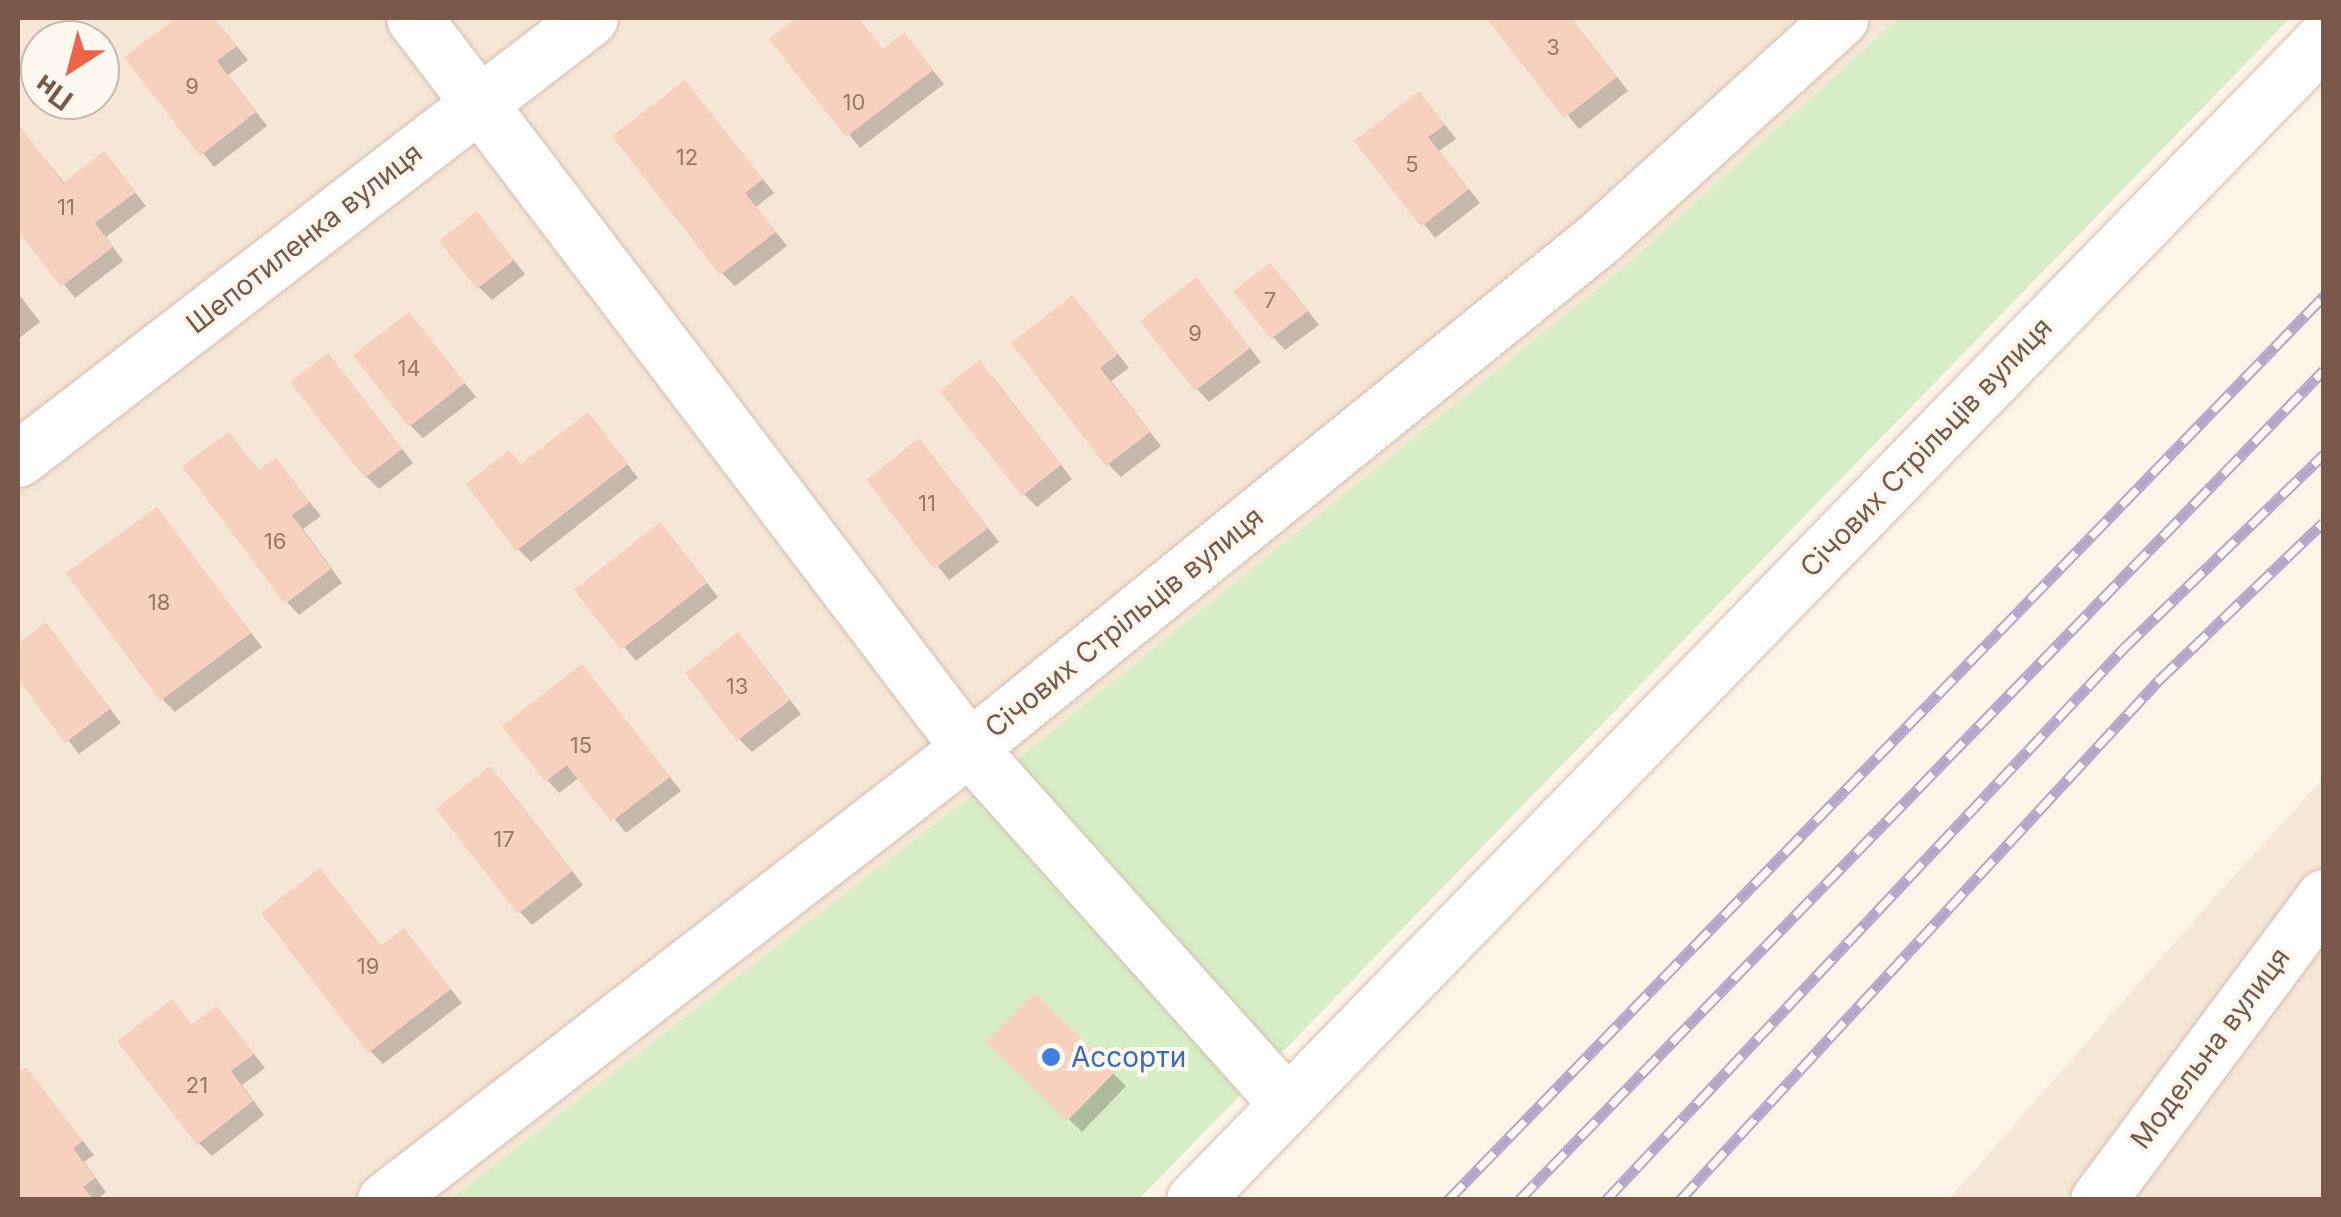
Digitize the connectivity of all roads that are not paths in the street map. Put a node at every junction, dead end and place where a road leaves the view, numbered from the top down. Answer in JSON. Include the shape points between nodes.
{"nodes":[{"id":1,"x":414,"y":18,"type":"edge"},
{"id":2,"x":590,"y":18,"type":"edge"},
{"id":3,"x":1841,"y":18,"type":"edge"},
{"id":4,"x":2324,"y":39,"type":"edge"},
{"id":5,"x":479,"y":103,"type":"junction"},
{"id":6,"x":18,"y":458,"type":"edge"},
{"id":7,"x":969,"y":748,"type":"junction"},
{"id":8,"x":2324,"y":897,"type":"edge"},
{"id":9,"x":1287,"y":1104,"type":"junction"},
{"id":10,"x":385,"y":1200,"type":"edge"},
{"id":11,"x":1194,"y":1200,"type":"edge"},
{"id":12,"x":2098,"y":1200,"type":"edge"}],
"edges":[{"from":1,"to":5,"type":"street"},
{"from":2,"to":5,"type":"street","name":"Шепотиленка вулиця"},
{"from":3,"to":7,"type":"street","name":"Січових Стрільців вулиця","via":[[1598,238]]},
{"from":4,"to":9,"type":"street","name":"Січових Стрільців вулиця"},
{"from":5,"to":6,"type":"street","name":"Шепотиленка вулиця"},
{"from":5,"to":7,"type":"street"},
{"from":7,"to":9,"type":"street"},
{"from":7,"to":10,"type":"street","name":"Січових Стрільців вулиця"},
{"from":8,"to":12,"type":"street","name":"Модельна вулиця"},
{"from":9,"to":11,"type":"street","name":"Січових Стрільців вулиця"}]}
